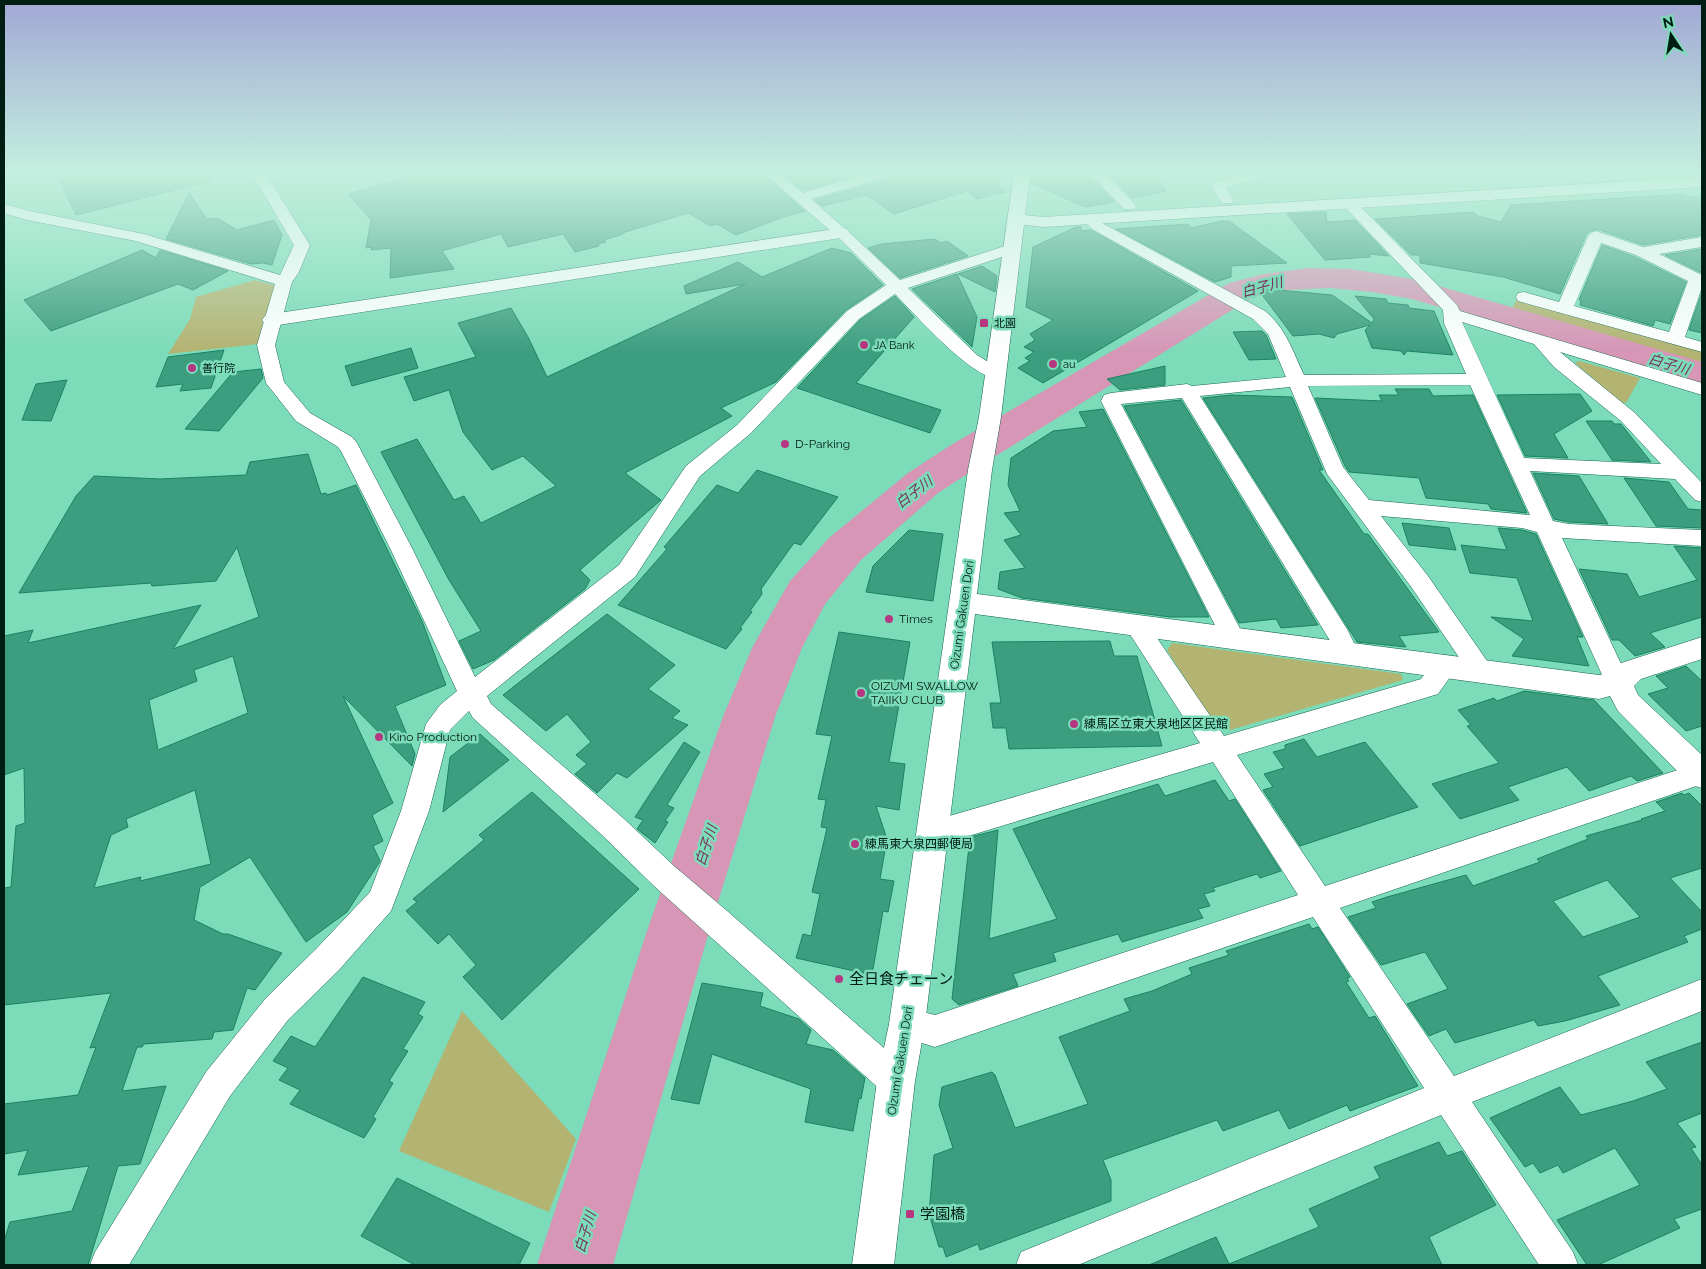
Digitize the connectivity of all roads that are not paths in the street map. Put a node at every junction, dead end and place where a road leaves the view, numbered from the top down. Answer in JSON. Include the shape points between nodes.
{"nodes":[{"id":1,"x":120,"y":233,"type":"edge"},
{"id":2,"x":295,"y":233,"type":"edge"},
{"id":3,"x":840,"y":233,"type":"edge"},
{"id":4,"x":841,"y":233,"type":"edge"},
{"id":5,"x":1014,"y":233,"type":"edge"},
{"id":6,"x":1110,"y":233,"type":"edge"},
{"id":7,"x":1378,"y":233,"type":"edge"},
{"id":8,"x":1702,"y":242,"type":"edge"},
{"id":9,"x":1011,"y":249,"type":"junction"},
{"id":10,"x":1642,"y":252,"type":"junction"},
{"id":11,"x":1700,"y":280,"type":"edge"},
{"id":12,"x":284,"y":281,"type":"junction"},
{"id":13,"x":896,"y":287,"type":"junction"},
{"id":14,"x":1524,"y":297,"type":"dead end"},
{"id":15,"x":1565,"y":308,"type":"junction"},
{"id":16,"x":1450,"y":311,"type":"junction"},
{"id":17,"x":272,"y":320,"type":"junction"},
{"id":18,"x":1675,"y":339,"type":"junction"},
{"id":19,"x":1540,"y":342,"type":"junction"},
{"id":20,"x":1702,"y":348,"type":"edge"},
{"id":21,"x":995,"y":374,"type":"junction"},
{"id":22,"x":1477,"y":379,"type":"junction"},
{"id":23,"x":1298,"y":381,"type":"junction"},
{"id":24,"x":1702,"y":389,"type":"edge"},
{"id":25,"x":1188,"y":390,"type":"junction"},
{"id":26,"x":1517,"y":464,"type":"junction"},
{"id":27,"x":1679,"y":472,"type":"junction"},
{"id":28,"x":1702,"y":495,"type":"edge"},
{"id":29,"x":1362,"y":507,"type":"junction"},
{"id":30,"x":1547,"y":526,"type":"junction"},
{"id":31,"x":1702,"y":538,"type":"edge"},
{"id":32,"x":963,"y":602,"type":"junction"},
{"id":33,"x":1136,"y":625,"type":"junction"},
{"id":34,"x":1233,"y":638,"type":"junction"},
{"id":35,"x":1702,"y":648,"type":"edge"},
{"id":36,"x":1347,"y":653,"type":"junction"},
{"id":37,"x":1446,"y":666,"type":"junction"},
{"id":38,"x":1482,"y":671,"type":"junction"},
{"id":39,"x":1618,"y":683,"type":"junction"},
{"id":40,"x":471,"y":695,"type":"junction"},
{"id":41,"x":1218,"y":749,"type":"junction"},
{"id":42,"x":1701,"y":774,"type":"edge"},
{"id":43,"x":932,"y":834,"type":"junction"},
{"id":44,"x":1318,"y":901,"type":"junction"},
{"id":45,"x":1702,"y":995,"type":"edge"},
{"id":46,"x":907,"y":1024,"type":"junction"},
{"id":47,"x":896,"y":1081,"type":"junction"},
{"id":48,"x":1448,"y":1096,"type":"junction"},
{"id":49,"x":108,"y":1265,"type":"edge"},
{"id":50,"x":873,"y":1265,"type":"edge"},
{"id":51,"x":1034,"y":1265,"type":"edge"},
{"id":52,"x":1560,"y":1265,"type":"edge"}],
"edges":[{"from":1,"to":12,"type":"street"},
{"from":2,"to":12,"type":"street","via":[[302,245]]},
{"from":3,"to":17,"type":"street"},
{"from":4,"to":13,"type":"street"},
{"from":5,"to":9,"type":"street","name":"Oizumi Gakuen Dori"},
{"from":6,"to":23,"type":"street","via":[[1259,314],[1277,334]]},
{"from":7,"to":16,"type":"street"},
{"from":8,"to":10,"type":"street"},
{"from":9,"to":13,"type":"street"},
{"from":9,"to":21,"type":"street","name":"Oizumi Gakuen Dori"},
{"from":10,"to":11,"type":"street"},
{"from":10,"to":15,"type":"street","via":[[1596,236]]},
{"from":11,"to":18,"type":"street"},
{"from":12,"to":17,"type":"street"},
{"from":13,"to":21,"type":"street","via":[[971,359]]},
{"from":13,"to":40,"type":"street","via":[[853,315],[744,429],[693,472],[627,571]]},
{"from":14,"to":15,"type":"street"},
{"from":15,"to":18,"type":"street"},
{"from":16,"to":19,"type":"street"},
{"from":16,"to":22,"type":"street"},
{"from":17,"to":40,"type":"street","via":[[266,345],[275,383],[303,417],[350,448]]},
{"from":18,"to":20,"type":"street"},
{"from":19,"to":24,"type":"street"},
{"from":19,"to":27,"type":"street","via":[[1560,363],[1628,417]]},
{"from":21,"to":32,"type":"street","name":"Oizumi Gakuen Dori"},
{"from":22,"to":23,"type":"street"},
{"from":22,"to":26,"type":"street"},
{"from":23,"to":25,"type":"street"},
{"from":23,"to":29,"type":"street","via":[[1334,469]]},
{"from":25,"to":34,"type":"street","via":[[1110,401]]},
{"from":25,"to":36,"type":"street"},
{"from":26,"to":27,"type":"street"},
{"from":26,"to":30,"type":"street"},
{"from":27,"to":28,"type":"street"},
{"from":29,"to":30,"type":"street"},
{"from":29,"to":38,"type":"street","via":[[1420,582]]},
{"from":30,"to":31,"type":"street","via":[[1569,532]]},
{"from":30,"to":39,"type":"street"},
{"from":32,"to":33,"type":"street"},
{"from":32,"to":43,"type":"street","name":"Oizumi Gakuen Dori"},
{"from":33,"to":34,"type":"street"},
{"from":33,"to":41,"type":"street"},
{"from":34,"to":36,"type":"street"},
{"from":35,"to":39,"type":"street","via":[[1632,671]]},
{"from":36,"to":37,"type":"street"},
{"from":37,"to":38,"type":"street"},
{"from":37,"to":41,"type":"street","via":[[1429,687]]},
{"from":38,"to":39,"type":"street","via":[[1599,687]]},
{"from":39,"to":42,"type":"street","via":[[1628,703]]},
{"from":40,"to":47,"type":"street","via":[[482,711],[669,881]]},
{"from":40,"to":49,"type":"street","via":[[439,724],[415,811],[381,901],[277,1009],[218,1084]]},
{"from":41,"to":43,"type":"street"},
{"from":41,"to":44,"type":"street"},
{"from":42,"to":44,"type":"street"},
{"from":43,"to":46,"type":"street","name":"Oizumi Gakuen Dori"},
{"from":44,"to":46,"type":"street","via":[[935,1031]]},
{"from":44,"to":48,"type":"street"},
{"from":45,"to":48,"type":"street"},
{"from":46,"to":47,"type":"street","name":"Oizumi Gakuen Dori"},
{"from":47,"to":50,"type":"street","name":"Oizumi Gakuen Dori"},
{"from":48,"to":51,"type":"street"},
{"from":48,"to":52,"type":"street"}]}
